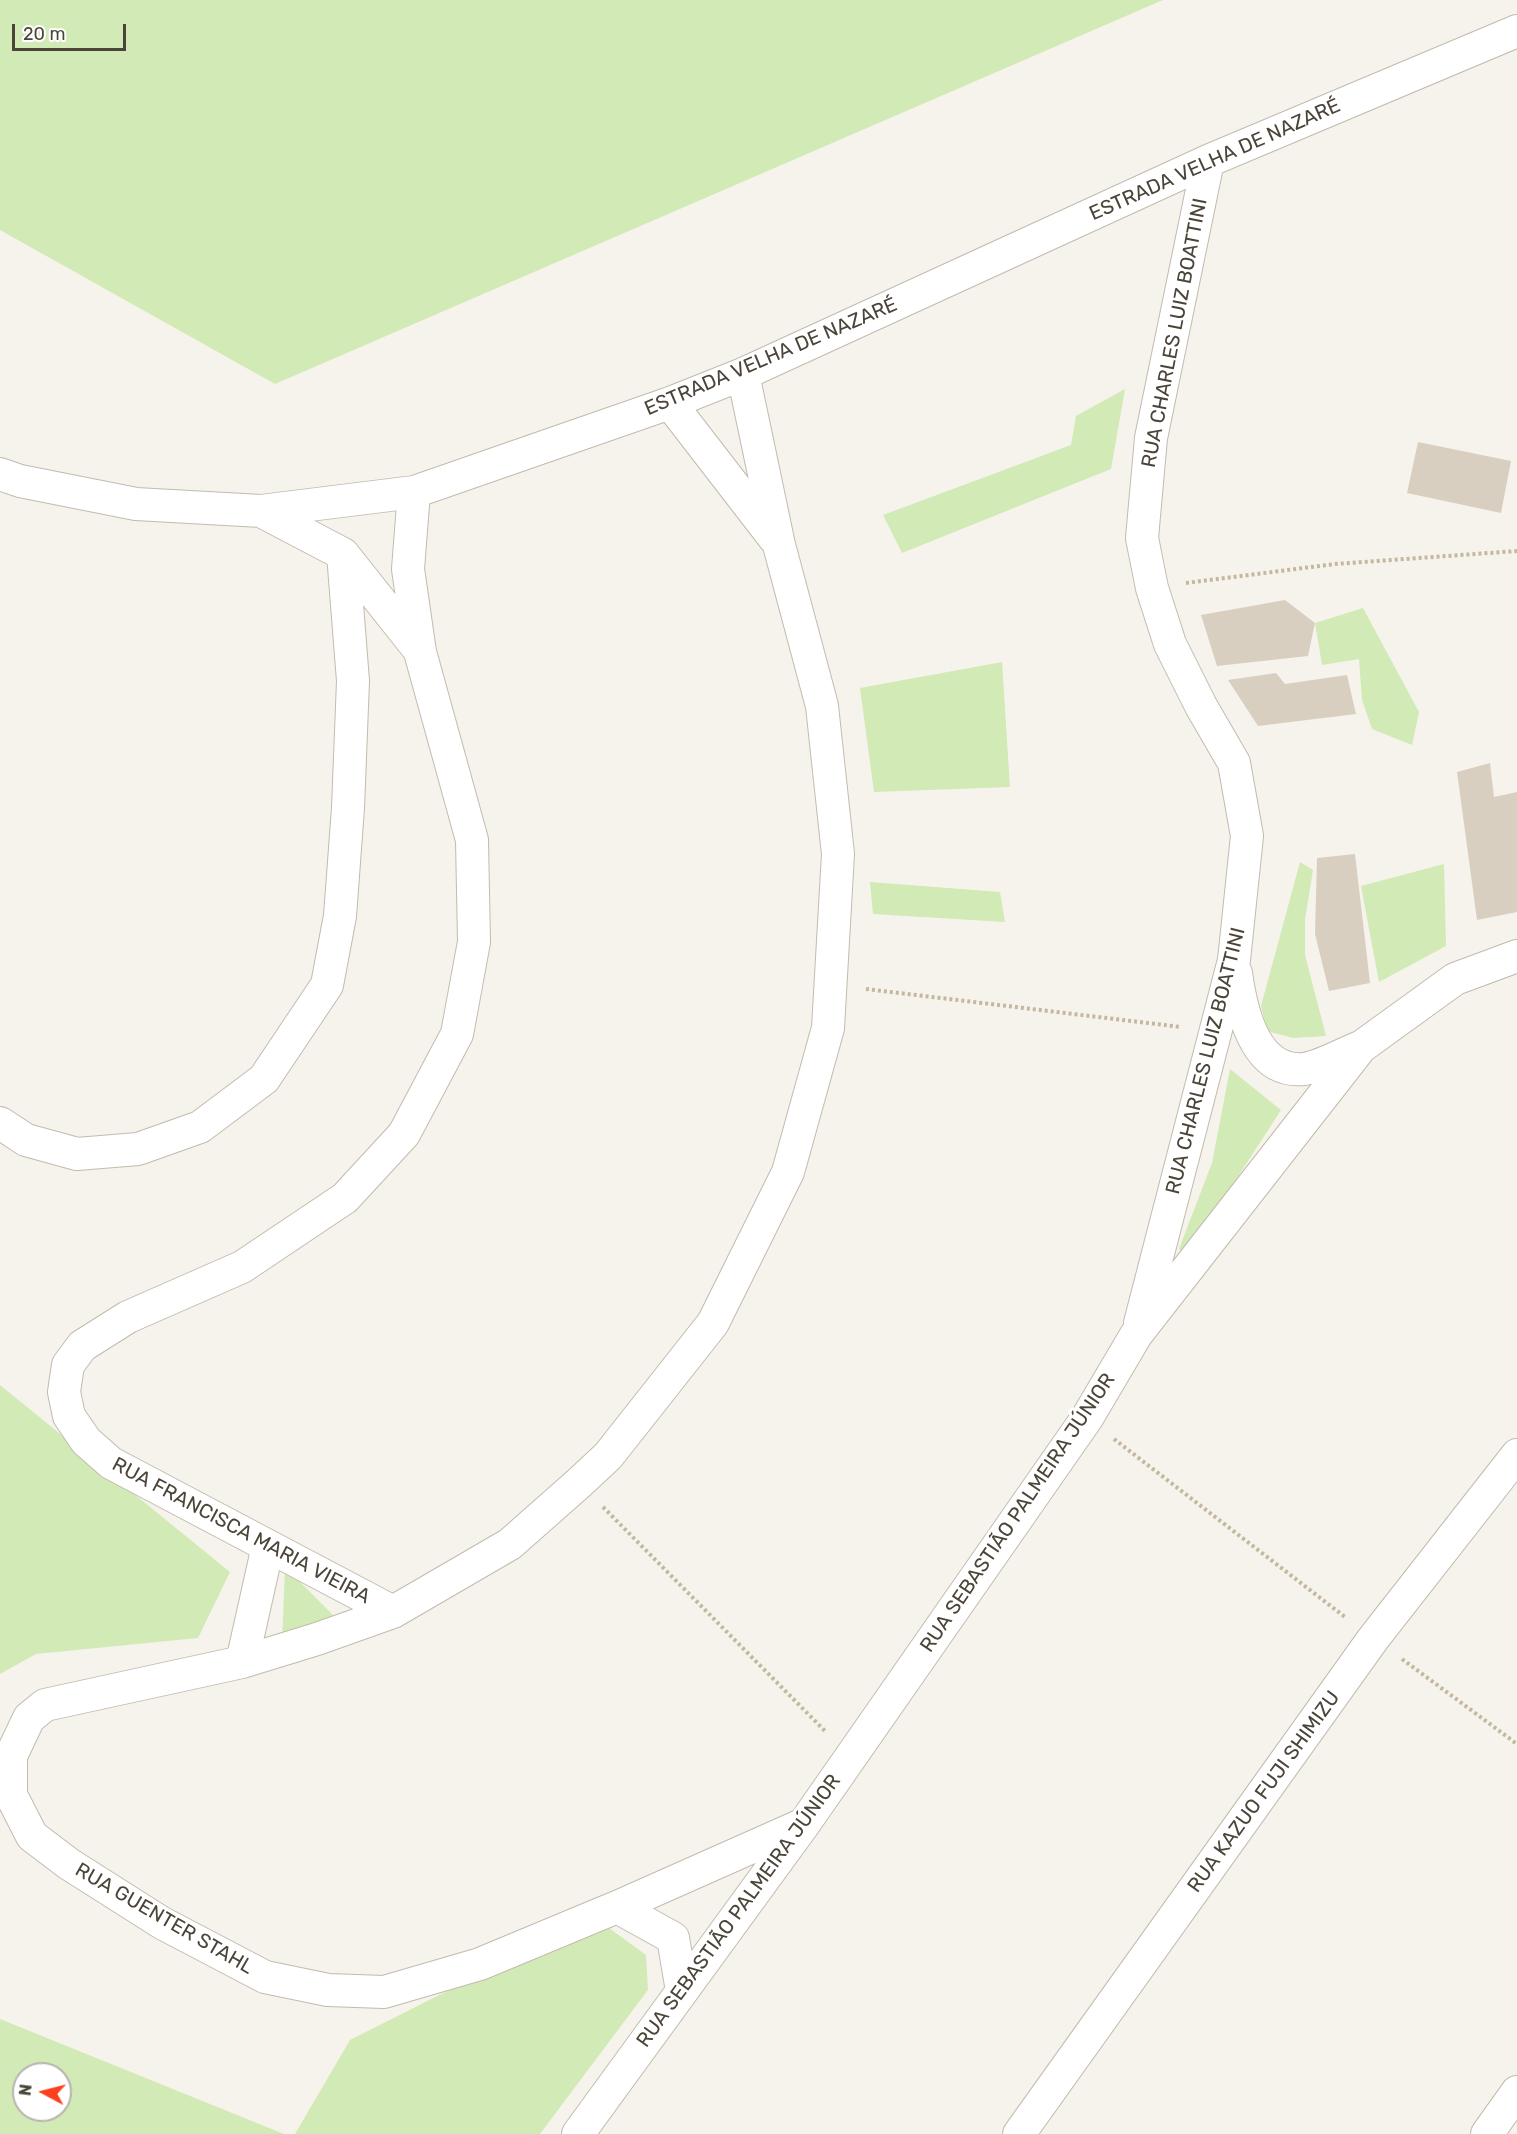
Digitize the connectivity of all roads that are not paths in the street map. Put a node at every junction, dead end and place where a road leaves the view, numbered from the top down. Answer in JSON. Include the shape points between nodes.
{"nodes":[{"id":1,"x":1517,"y":31,"type":"edge"},
{"id":2,"x":1472,"y":50,"type":"junction"},
{"id":3,"x":1517,"y":50,"type":"edge"},
{"id":4,"x":1208,"y":161,"type":"junction"},
{"id":5,"x":742,"y":374,"type":"junction"},
{"id":6,"x":670,"y":403,"type":"junction"},
{"id":7,"x":0,"y":474,"type":"edge"},
{"id":8,"x":414,"y":492,"type":"junction"},
{"id":9,"x":261,"y":511,"type":"junction"},
{"id":10,"x":779,"y":545,"type":"junction"},
{"id":11,"x":343,"y":554,"type":"junction"},
{"id":12,"x":420,"y":652,"type":"junction"},
{"id":13,"x":1517,"y":956,"type":"edge"},
{"id":14,"x":1234,"y":960,"type":"junction"},
{"id":15,"x":1361,"y":1047,"type":"junction"},
{"id":16,"x":0,"y":1123,"type":"edge"},
{"id":17,"x":1136,"y":1335,"type":"junction"},
{"id":18,"x":1517,"y":1455,"type":"edge"},
{"id":19,"x":268,"y":1546,"type":"junction"},
{"id":20,"x":393,"y":1612,"type":"junction"},
{"id":21,"x":242,"y":1662,"type":"junction"},
{"id":22,"x":804,"y":1824,"type":"junction"},
{"id":23,"x":616,"y":1907,"type":"junction"},
{"id":24,"x":682,"y":1991,"type":"junction"},
{"id":25,"x":1517,"y":2092,"type":"edge"},
{"id":26,"x":1014,"y":2131,"type":"edge"},
{"id":27,"x":578,"y":2134,"type":"edge"},
{"id":28,"x":1487,"y":2134,"type":"edge"}],
"edges":[{"from":1,"to":2,"type":"street","name":"ESTRADA VELHA DE NAZARÉ"},
{"from":2,"to":3,"type":"street","name":"ESTRADA VELHA DE NAZARÉ"},
{"from":2,"to":4,"type":"street","name":"ESTRADA VELHA DE NAZARÉ"},
{"from":4,"to":5,"type":"street","name":"ESTRADA VELHA DE NAZARÉ"},
{"from":4,"to":14,"type":"street","name":"RUA CHARLES LUIZ BOATTINI","via":[[1151,438],[1142,538],[1152,588],[1170,644],[1234,763],[1247,836]]},
{"from":5,"to":6,"type":"street","name":"ESTRADA VELHA DE NAZARÉ"},
{"from":5,"to":10,"type":"street","name":"RUA GUENTER STAHL"},
{"from":6,"to":8,"type":"street","name":"ESTRADA VELHA DE NAZARÉ"},
{"from":6,"to":10,"type":"street"},
{"from":7,"to":9,"type":"street","name":"ESTRADA VELHA DE NAZARÉ","via":[[136,504]]},
{"from":8,"to":9,"type":"street","name":"ESTRADA VELHA DE NAZARÉ"},
{"from":8,"to":12,"type":"street","name":"RUA FRANCISCA MARIA VIEIRA","via":[[408,569]]},
{"from":9,"to":11,"type":"street","name":"RUA FRANCISCA MARIA VIEIRA"},
{"from":10,"to":20,"type":"street","name":"RUA GUENTER STAHL","via":[[822,706],[838,854],[828,1028],[788,1172],[713,1323],[608,1456],[510,1544]]},
{"from":11,"to":12,"type":"street","name":"RUA FRANCISCA MARIA VIEIRA"},
{"from":11,"to":16,"type":"street","via":[[352,681],[349,797],[340,916],[327,985],[264,1079],[200,1127],[138,1149],[77,1154],[26,1140]]},
{"from":12,"to":19,"type":"street","name":"RUA FRANCISCA MARIA VIEIRA","via":[[472,840],[474,942],[457,1034],[404,1134],[345,1198],[242,1267],[128,1317],[82,1346],[68,1365],[64,1392],[69,1416],[86,1441],[140,1479]]},
{"from":13,"to":15,"type":"street","name":"RUA SEBASTIÃO PALMEIRA JÚNIOR","via":[[1455,979]]},
{"from":14,"to":15,"type":"street","via":[[1248,1027],[1267,1056],[1282,1065],[1304,1069]]},
{"from":14,"to":17,"type":"street","name":"RUA CHARLES LUIZ BOATTINI"},
{"from":15,"to":17,"type":"street","name":"RUA SEBASTIÃO PALMEIRA JÚNIOR"},
{"from":17,"to":22,"type":"street","name":"RUA SEBASTIÃO PALMEIRA JÚNIOR","via":[[1087,1418]]},
{"from":18,"to":26,"type":"street","name":"RUA KAZUO FUJI SHIMIZU","via":[[1373,1639]]},
{"from":19,"to":20,"type":"street","name":"RUA FRANCISCA MARIA VIEIRA"},
{"from":19,"to":21,"type":"street"},
{"from":20,"to":21,"type":"street","name":"RUA GUENTER STAHL"},
{"from":21,"to":23,"type":"street","name":"RUA GUENTER STAHL","via":[[45,1705],[29,1718],[11,1756],[11,1796],[32,1836],[162,1923],[265,1977],[328,1990],[384,1992],[480,1964]]},
{"from":22,"to":23,"type":"street","name":"RUA GUENTER STAHL"},
{"from":22,"to":24,"type":"street","name":"RUA SEBASTIÃO PALMEIRA JÚNIOR"},
{"from":23,"to":24,"type":"street","via":[[673,1938]]},
{"from":24,"to":27,"type":"street","name":"RUA SEBASTIÃO PALMEIRA JÚNIOR"},
{"from":25,"to":28,"type":"street"}]}
